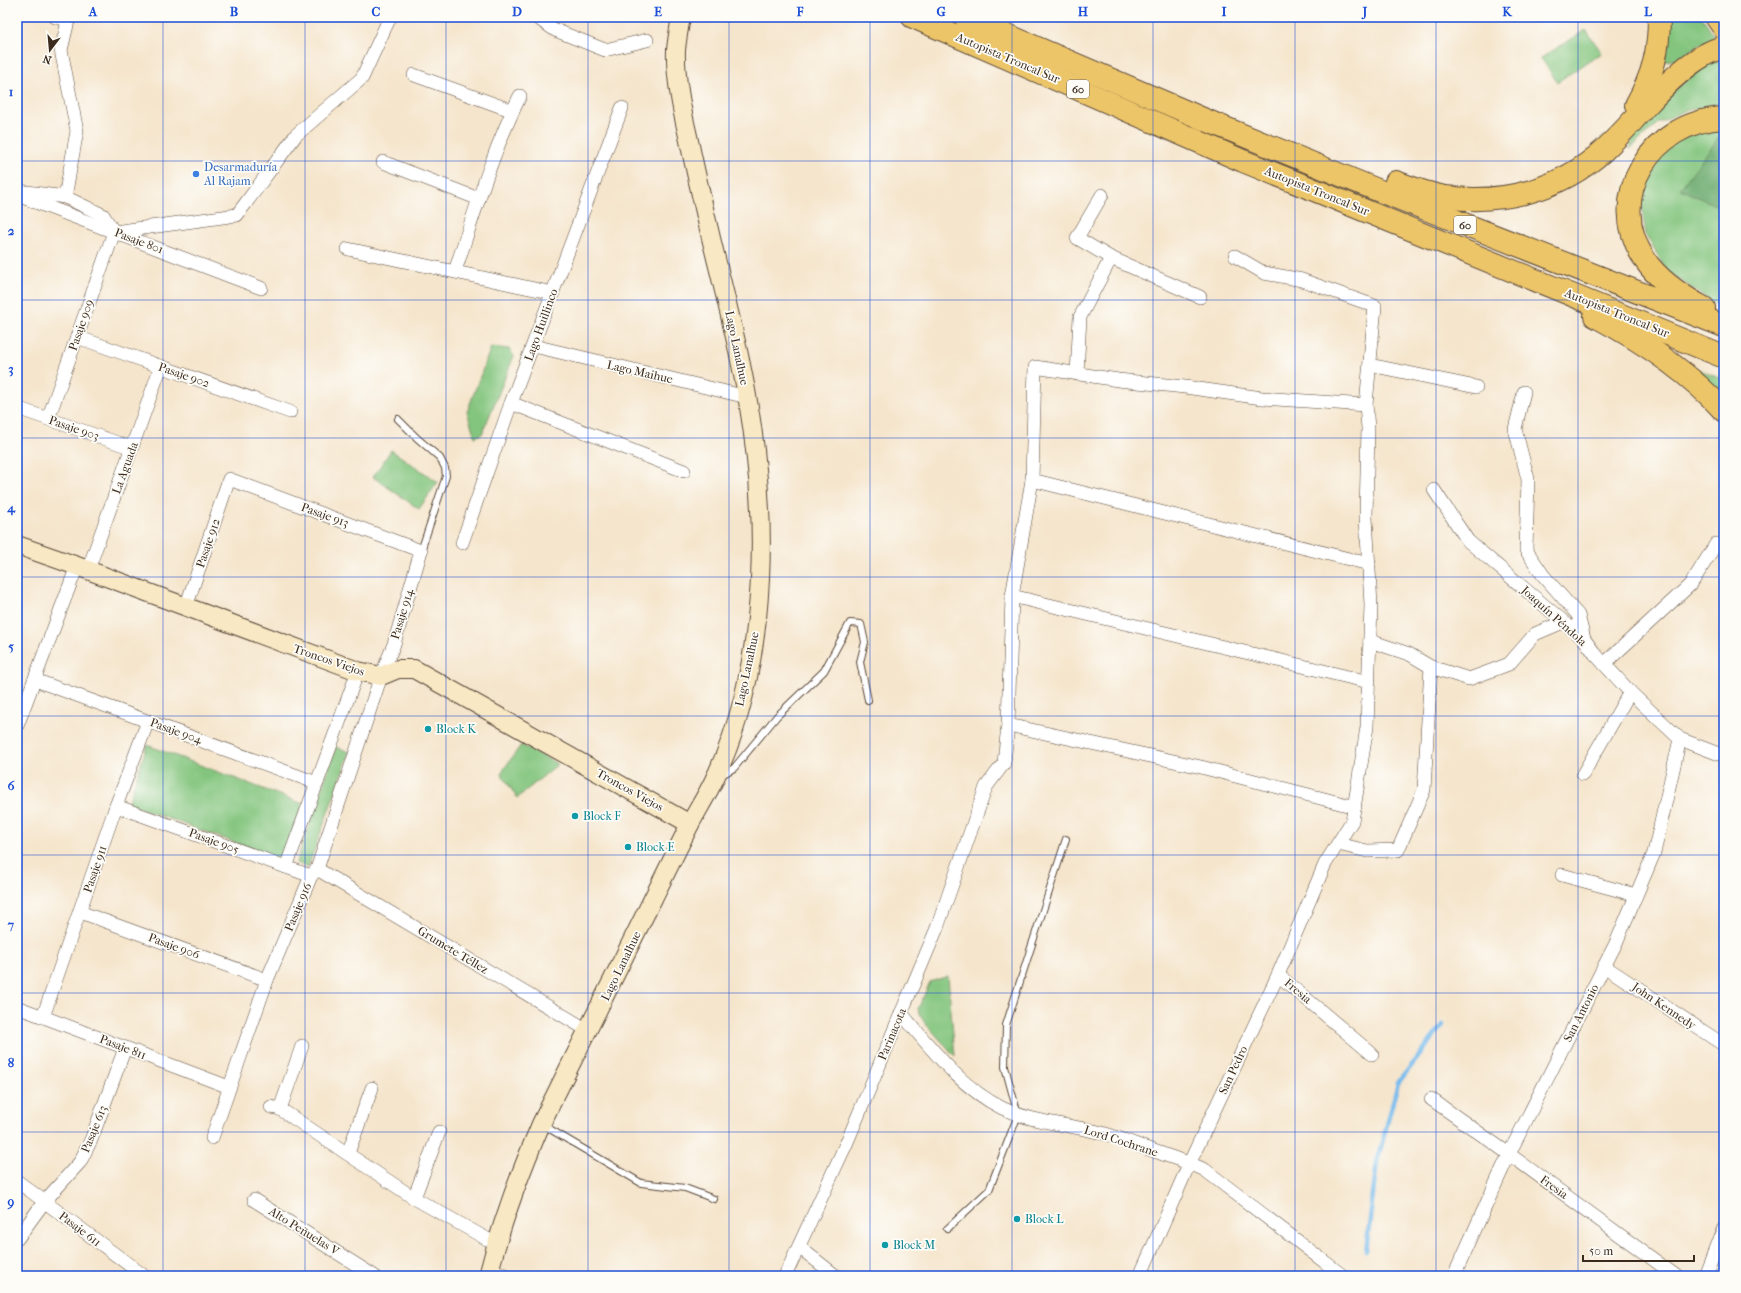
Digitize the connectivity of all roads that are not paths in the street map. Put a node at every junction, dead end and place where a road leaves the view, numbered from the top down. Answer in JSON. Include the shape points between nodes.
{"nodes":[{"id":1,"x":55,"y":17,"type":"edge"},
{"id":2,"x":390,"y":17,"type":"edge"},
{"id":3,"x":536,"y":17,"type":"edge"},
{"id":4,"x":681,"y":17,"type":"edge"},
{"id":5,"x":913,"y":17,"type":"edge"},
{"id":6,"x":965,"y":17,"type":"edge"},
{"id":7,"x":1659,"y":17,"type":"edge"},
{"id":8,"x":1715,"y":17,"type":"edge"},
{"id":9,"x":69,"y":18,"type":"edge"},
{"id":10,"x":1724,"y":30,"type":"edge"},
{"id":11,"x":647,"y":40,"type":"dead end"},
{"id":12,"x":1724,"y":47,"type":"edge"},
{"id":13,"x":414,"y":75,"type":"dead end"},
{"id":14,"x":520,"y":96,"type":"dead end"},
{"id":15,"x":622,"y":108,"type":"dead end"},
{"id":16,"x":512,"y":111,"type":"junction"},
{"id":17,"x":1724,"y":118,"type":"edge"},
{"id":18,"x":1208,"y":121,"type":"junction"},
{"id":19,"x":1616,"y":139,"type":"junction"},
{"id":20,"x":383,"y":162,"type":"dead end"},
{"id":21,"x":17,"y":190,"type":"edge"},
{"id":22,"x":17,"y":195,"type":"edge"},
{"id":23,"x":1102,"y":195,"type":"dead end"},
{"id":24,"x":66,"y":197,"type":"junction"},
{"id":25,"x":479,"y":199,"type":"junction"},
{"id":26,"x":114,"y":232,"type":"junction"},
{"id":27,"x":348,"y":249,"type":"dead end"},
{"id":28,"x":1235,"y":256,"type":"dead end"},
{"id":29,"x":1111,"y":258,"type":"junction"},
{"id":30,"x":1503,"y":266,"type":"junction"},
{"id":31,"x":455,"y":271,"type":"junction"},
{"id":32,"x":261,"y":288,"type":"dead end"},
{"id":33,"x":553,"y":293,"type":"junction"},
{"id":34,"x":1200,"y":297,"type":"dead end"},
{"id":35,"x":1724,"y":320,"type":"edge"},
{"id":36,"x":1724,"y":326,"type":"edge"},
{"id":37,"x":77,"y":337,"type":"junction"},
{"id":38,"x":534,"y":346,"type":"junction"},
{"id":39,"x":1724,"y":357,"type":"edge"},
{"id":40,"x":1370,"y":365,"type":"junction"},
{"id":41,"x":161,"y":366,"type":"junction"},
{"id":42,"x":1077,"y":374,"type":"junction"},
{"id":43,"x":1476,"y":387,"type":"dead end"},
{"id":44,"x":1524,"y":392,"type":"dead end"},
{"id":45,"x":747,"y":397,"type":"junction"},
{"id":46,"x":511,"y":403,"type":"junction"},
{"id":47,"x":1366,"y":405,"type":"junction"},
{"id":48,"x":17,"y":408,"type":"edge"},
{"id":49,"x":1724,"y":411,"type":"edge"},
{"id":50,"x":290,"y":412,"type":"dead end"},
{"id":51,"x":398,"y":418,"type":"dead end"},
{"id":52,"x":48,"y":419,"type":"junction"},
{"id":53,"x":132,"y":448,"type":"junction"},
{"id":54,"x":684,"y":471,"type":"dead end"},
{"id":55,"x":229,"y":480,"type":"joint"},
{"id":56,"x":1032,"y":480,"type":"junction"},
{"id":57,"x":1434,"y":490,"type":"dead end"},
{"id":58,"x":17,"y":544,"type":"edge"},
{"id":59,"x":462,"y":544,"type":"dead end"},
{"id":60,"x":1724,"y":544,"type":"edge"},
{"id":61,"x":421,"y":551,"type":"junction"},
{"id":62,"x":1369,"y":564,"type":"junction"},
{"id":63,"x":83,"y":568,"type":"junction"},
{"id":64,"x":1012,"y":596,"type":"junction"},
{"id":65,"x":186,"y":607,"type":"junction"},
{"id":66,"x":1563,"y":622,"type":"junction"},
{"id":67,"x":1584,"y":639,"type":"junction"},
{"id":68,"x":1370,"y":641,"type":"junction"},
{"id":69,"x":1604,"y":664,"type":"junction"},
{"id":70,"x":1431,"y":666,"type":"junction"},
{"id":71,"x":358,"y":671,"type":"junction"},
{"id":72,"x":381,"y":676,"type":"junction"},
{"id":73,"x":35,"y":680,"type":"junction"},
{"id":74,"x":1369,"y":682,"type":"junction"},
{"id":75,"x":1630,"y":692,"type":"junction"},
{"id":76,"x":868,"y":700,"type":"dead end"},
{"id":77,"x":148,"y":721,"type":"junction"},
{"id":78,"x":1008,"y":725,"type":"junction"},
{"id":79,"x":17,"y":726,"type":"edge"},
{"id":80,"x":1680,"y":739,"type":"junction"},
{"id":81,"x":1724,"y":756,"type":"edge"},
{"id":82,"x":1583,"y":774,"type":"dead end"},
{"id":83,"x":714,"y":780,"type":"junction"},
{"id":84,"x":317,"y":783,"type":"junction"},
{"id":85,"x":116,"y":806,"type":"junction"},
{"id":86,"x":1355,"y":807,"type":"junction"},
{"id":87,"x":690,"y":824,"type":"junction"},
{"id":88,"x":1066,"y":839,"type":"dead end"},
{"id":89,"x":1338,"y":844,"type":"junction"},
{"id":90,"x":286,"y":867,"type":"junction"},
{"id":91,"x":314,"y":872,"type":"junction"},
{"id":92,"x":1562,"y":875,"type":"dead end"},
{"id":93,"x":1636,"y":895,"type":"junction"},
{"id":94,"x":80,"y":912,"type":"junction"},
{"id":95,"x":1604,"y":966,"type":"junction"},
{"id":96,"x":1278,"y":975,"type":"junction"},
{"id":97,"x":267,"y":980,"type":"junction"},
{"id":98,"x":17,"y":1007,"type":"edge"},
{"id":99,"x":901,"y":1013,"type":"junction"},
{"id":100,"x":43,"y":1017,"type":"junction"},
{"id":101,"x":589,"y":1031,"type":"junction"},
{"id":102,"x":1724,"y":1045,"type":"edge"},
{"id":103,"x":302,"y":1046,"type":"dead end"},
{"id":104,"x":125,"y":1048,"type":"junction"},
{"id":105,"x":1372,"y":1054,"type":"dead end"},
{"id":106,"x":229,"y":1087,"type":"junction"},
{"id":107,"x":372,"y":1088,"type":"dead end"},
{"id":108,"x":1431,"y":1099,"type":"dead end"},
{"id":109,"x":1018,"y":1115,"type":"junction"},
{"id":110,"x":541,"y":1124,"type":"junction"},
{"id":111,"x":439,"y":1132,"type":"dead end"},
{"id":112,"x":212,"y":1138,"type":"dead end"},
{"id":113,"x":348,"y":1154,"type":"junction"},
{"id":114,"x":1509,"y":1154,"type":"junction"},
{"id":115,"x":1190,"y":1162,"type":"junction"},
{"id":116,"x":17,"y":1181,"type":"edge"},
{"id":117,"x":414,"y":1198,"type":"junction"},
{"id":118,"x":714,"y":1199,"type":"dead end"},
{"id":119,"x":254,"y":1200,"type":"dead end"},
{"id":120,"x":44,"y":1202,"type":"junction"},
{"id":121,"x":947,"y":1229,"type":"dead end"},
{"id":122,"x":1722,"y":1236,"type":"edge"},
{"id":123,"x":17,"y":1239,"type":"edge"},
{"id":124,"x":497,"y":1243,"type":"junction"},
{"id":125,"x":798,"y":1247,"type":"junction"},
{"id":126,"x":489,"y":1272,"type":"edge"},
{"id":127,"x":144,"y":1276,"type":"edge"},
{"id":128,"x":374,"y":1276,"type":"edge"},
{"id":129,"x":506,"y":1276,"type":"edge"},
{"id":130,"x":785,"y":1276,"type":"edge"},
{"id":131,"x":836,"y":1276,"type":"edge"},
{"id":132,"x":1140,"y":1276,"type":"edge"},
{"id":133,"x":1343,"y":1276,"type":"edge"},
{"id":134,"x":1454,"y":1276,"type":"edge"},
{"id":135,"x":1676,"y":1276,"type":"edge"},
{"id":136,"x":1705,"y":1276,"type":"edge"}],
"edges":[{"from":1,"to":9,"type":"street"},
{"from":2,"to":26,"type":"street","via":[[362,78],[296,135],[237,214]]},
{"from":3,"to":11,"type":"street","via":[[555,30],[605,50]]},
{"from":4,"to":45,"type":"main road","name":"Lago Lanalhue","via":[[676,52],[680,102]]},
{"from":5,"to":30,"type":"highway","name":"Autopista Troncal Sur","number":"60","via":[[1243,161]]},
{"from":6,"to":18,"type":"highway","name":"Autopista Troncal Sur","number":"60"},
{"from":7,"to":19,"type":"highway","via":[[1655,62],[1646,88]]},
{"from":8,"to":10,"type":"main road"},
{"from":9,"to":24,"type":"street","via":[[61,50],[77,131]]},
{"from":12,"to":19,"type":"highway","via":[[1714,50],[1683,70]]},
{"from":13,"to":16,"type":"street"},
{"from":14,"to":16,"type":"street"},
{"from":15,"to":33,"type":"street","name":"Lago Huillinco"},
{"from":16,"to":25,"type":"street"},
{"from":17,"to":35,"type":"highway","via":[[1688,125],[1670,135],[1655,148],[1635,182],[1630,208],[1634,235],[1644,259],[1652,270],[1687,298]]},
{"from":18,"to":19,"type":"highway","via":[[1424,192],[1465,199],[1506,197],[1543,187],[1575,172]]},
{"from":18,"to":36,"type":"highway","name":"Autopista Troncal Sur","number":"60"},
{"from":20,"to":25,"type":"street"},
{"from":21,"to":24,"type":"street"},
{"from":22,"to":26,"type":"street","name":"Pasaje 801"},
{"from":23,"to":29,"type":"street","via":[[1077,238]]},
{"from":24,"to":26,"type":"street","via":[[103,216]]},
{"from":25,"to":31,"type":"street"},
{"from":26,"to":32,"type":"street","name":"Pasaje 801"},
{"from":26,"to":37,"type":"street","name":"Pasaje 909"},
{"from":27,"to":31,"type":"street"},
{"from":28,"to":40,"type":"street","name":"San Pedro","via":[[1264,273],[1302,280],[1375,306]]},
{"from":29,"to":34,"type":"street"},
{"from":29,"to":42,"type":"street","via":[[1080,317]]},
{"from":30,"to":39,"type":"highway","name":"Autopista Troncal Sur","number":"60"},
{"from":30,"to":49,"type":"highway","via":[[1604,321],[1666,359],[1706,391]]},
{"from":31,"to":33,"type":"street"},
{"from":33,"to":38,"type":"street","name":"Lago Huillinco"},
{"from":37,"to":41,"type":"street","name":"Pasaje 902"},
{"from":37,"to":52,"type":"street","name":"Pasaje 909"},
{"from":38,"to":45,"type":"street","name":"Lago Maihue"},
{"from":38,"to":46,"type":"street","name":"Lago Huillinco"},
{"from":40,"to":43,"type":"street"},
{"from":40,"to":47,"type":"street","name":"San Pedro"},
{"from":41,"to":50,"type":"street","name":"Pasaje 902"},
{"from":41,"to":53,"type":"street","name":"La Aguada"},
{"from":42,"to":47,"type":"street","via":[[1262,398]]},
{"from":42,"to":56,"type":"street","name":"Parinacota","via":[[1035,367]]},
{"from":44,"to":67,"type":"street","via":[[1515,429],[1528,479],[1526,550],[1578,615]]},
{"from":45,"to":83,"type":"main road","name":"Lago Lanalhue","via":[[759,482],[759,604],[743,696],[726,753]]},
{"from":46,"to":54,"type":"street"},
{"from":46,"to":59,"type":"street","name":"Lago Huillinco"},
{"from":47,"to":62,"type":"street","name":"San Pedro","via":[[1366,517]]},
{"from":48,"to":52,"type":"street","name":"Pasaje 903"},
{"from":51,"to":61,"type":"lane","via":[[440,458],[445,468],[446,476]]},
{"from":52,"to":53,"type":"street","name":"Pasaje 903"},
{"from":53,"to":63,"type":"street","name":"La Aguada"},
{"from":55,"to":61,"type":"street","name":"Pasaje 913"},
{"from":55,"to":65,"type":"street","name":"Pasaje 912"},
{"from":56,"to":62,"type":"street"},
{"from":56,"to":64,"type":"street","name":"Parinacota"},
{"from":57,"to":66,"type":"street","name":"Joaquín Péndola","via":[[1468,541]]},
{"from":58,"to":63,"type":"main road","name":"Troncos Viejos"},
{"from":60,"to":69,"type":"street","via":[[1716,544],[1691,584]]},
{"from":61,"to":72,"type":"street","name":"Pasaje 914","via":[[394,644]]},
{"from":62,"to":68,"type":"street","name":"San Pedro"},
{"from":63,"to":65,"type":"main road","name":"Troncos Viejos"},
{"from":63,"to":73,"type":"street","name":"La Aguada"},
{"from":64,"to":74,"type":"street"},
{"from":64,"to":78,"type":"street","name":"Parinacota"},
{"from":65,"to":71,"type":"main road","name":"Troncos Viejos"},
{"from":66,"to":67,"type":"street","name":"Joaquín Péndola"},
{"from":66,"to":70,"type":"street","via":[[1535,634],[1509,664],[1470,679]]},
{"from":67,"to":69,"type":"street","name":"Joaquín Péndola"},
{"from":68,"to":70,"type":"street","via":[[1409,654]]},
{"from":68,"to":74,"type":"street","name":"San Pedro"},
{"from":69,"to":75,"type":"street","name":"Joaquín Péndola"},
{"from":70,"to":89,"type":"street","via":[[1424,790],[1398,850],[1367,851]]},
{"from":71,"to":72,"type":"main road","name":"Troncos Viejos"},
{"from":71,"to":84,"type":"street"},
{"from":72,"to":87,"type":"main road","name":"Troncos Viejos","via":[[398,669],[414,669]]},
{"from":72,"to":91,"type":"street","name":"Pasaje 916"},
{"from":73,"to":77,"type":"street","name":"Pasaje 904"},
{"from":73,"to":79,"type":"street","name":"La Aguada"},
{"from":74,"to":86,"type":"street","name":"San Pedro","via":[[1367,727]]},
{"from":75,"to":80,"type":"street","name":"Joaquín Péndola"},
{"from":75,"to":82,"type":"street"},
{"from":76,"to":83,"type":"lane","via":[[860,662],[865,642],[860,624],[850,623],[824,671],[776,716],[734,768]]},
{"from":77,"to":84,"type":"street","name":"Pasaje 904"},
{"from":77,"to":85,"type":"street","name":"Pasaje 911"},
{"from":78,"to":86,"type":"street","via":[[1201,767]]},
{"from":78,"to":99,"type":"street","name":"Parinacota","via":[[1004,764],[986,787],[936,928]]},
{"from":80,"to":81,"type":"street","name":"Joaquín Péndola"},
{"from":80,"to":93,"type":"street","name":"San Antonio","via":[[1654,853]]},
{"from":83,"to":87,"type":"main road","name":"Lago Lanalhue"},
{"from":84,"to":90,"type":"street"},
{"from":85,"to":90,"type":"street","name":"Pasaje 905"},
{"from":85,"to":94,"type":"street","name":"Pasaje 911"},
{"from":86,"to":89,"type":"street","name":"San Pedro","via":[[1352,821]]},
{"from":87,"to":101,"type":"main road","name":"Lago Lanalhue"},
{"from":88,"to":109,"type":"lane","via":[[1006,1025],[1005,1067]]},
{"from":89,"to":96,"type":"street","name":"San Pedro","via":[[1325,864]]},
{"from":90,"to":91,"type":"street","name":"Pasaje 905"},
{"from":91,"to":97,"type":"street","name":"Pasaje 916"},
{"from":91,"to":101,"type":"street","name":"Grumete Téllez"},
{"from":92,"to":93,"type":"street"},
{"from":93,"to":95,"type":"street","name":"San Antonio"},
{"from":94,"to":97,"type":"street","name":"Pasaje 906"},
{"from":94,"to":100,"type":"street","name":"Pasaje 911"},
{"from":95,"to":102,"type":"street","name":"John Kennedy"},
{"from":95,"to":114,"type":"street","name":"San Antonio"},
{"from":96,"to":105,"type":"street","name":"Fresia"},
{"from":96,"to":115,"type":"street","name":"San Pedro"},
{"from":97,"to":106,"type":"street","name":"Pasaje 916"},
{"from":98,"to":100,"type":"street","name":"Pasaje 811"},
{"from":99,"to":109,"type":"street","name":"Lord Cochrane","via":[[950,1070],[984,1098]]},
{"from":99,"to":125,"type":"street","name":"Parinacota","via":[[847,1142]]},
{"from":100,"to":104,"type":"street","name":"Pasaje 811"},
{"from":101,"to":110,"type":"main road","name":"Lago Lanalhue"},
{"from":103,"to":113,"type":"street","via":[[275,1108]]},
{"from":104,"to":106,"type":"street","name":"Pasaje 811"},
{"from":104,"to":120,"type":"street","name":"Pasaje 613","via":[[91,1140],[80,1162]]},
{"from":106,"to":112,"type":"street","name":"Pasaje 916"},
{"from":107,"to":113,"type":"street"},
{"from":108,"to":114,"type":"street","name":"Fresia"},
{"from":109,"to":115,"type":"street","name":"Lord Cochrane","via":[[1103,1133]]},
{"from":109,"to":121,"type":"lane","via":[[989,1190]]},
{"from":110,"to":118,"type":"lane","via":[[641,1183],[685,1188]]},
{"from":110,"to":124,"type":"main road","name":"Lago Lanalhue","via":[[523,1165]]},
{"from":111,"to":117,"type":"street"},
{"from":113,"to":117,"type":"street"},
{"from":114,"to":134,"type":"street","name":"San Antonio"},
{"from":114,"to":135,"type":"street","name":"Fresia"},
{"from":115,"to":132,"type":"street","name":"San Pedro"},
{"from":115,"to":133,"type":"street","name":"Lord Cochrane","via":[[1205,1170]]},
{"from":116,"to":120,"type":"street","name":"Pasaje 611"},
{"from":117,"to":124,"type":"street"},
{"from":119,"to":128,"type":"street","name":"Alto Peñuelas V"},
{"from":120,"to":123,"type":"street","name":"Pasaje 613"},
{"from":120,"to":127,"type":"street","name":"Pasaje 611"},
{"from":122,"to":136,"type":"street"},
{"from":124,"to":126,"type":"main road","name":"Lago Lanalhue"},
{"from":125,"to":130,"type":"street","name":"Parinacota"},
{"from":125,"to":131,"type":"street"},
{"from":126,"to":129,"type":"street"}]}
